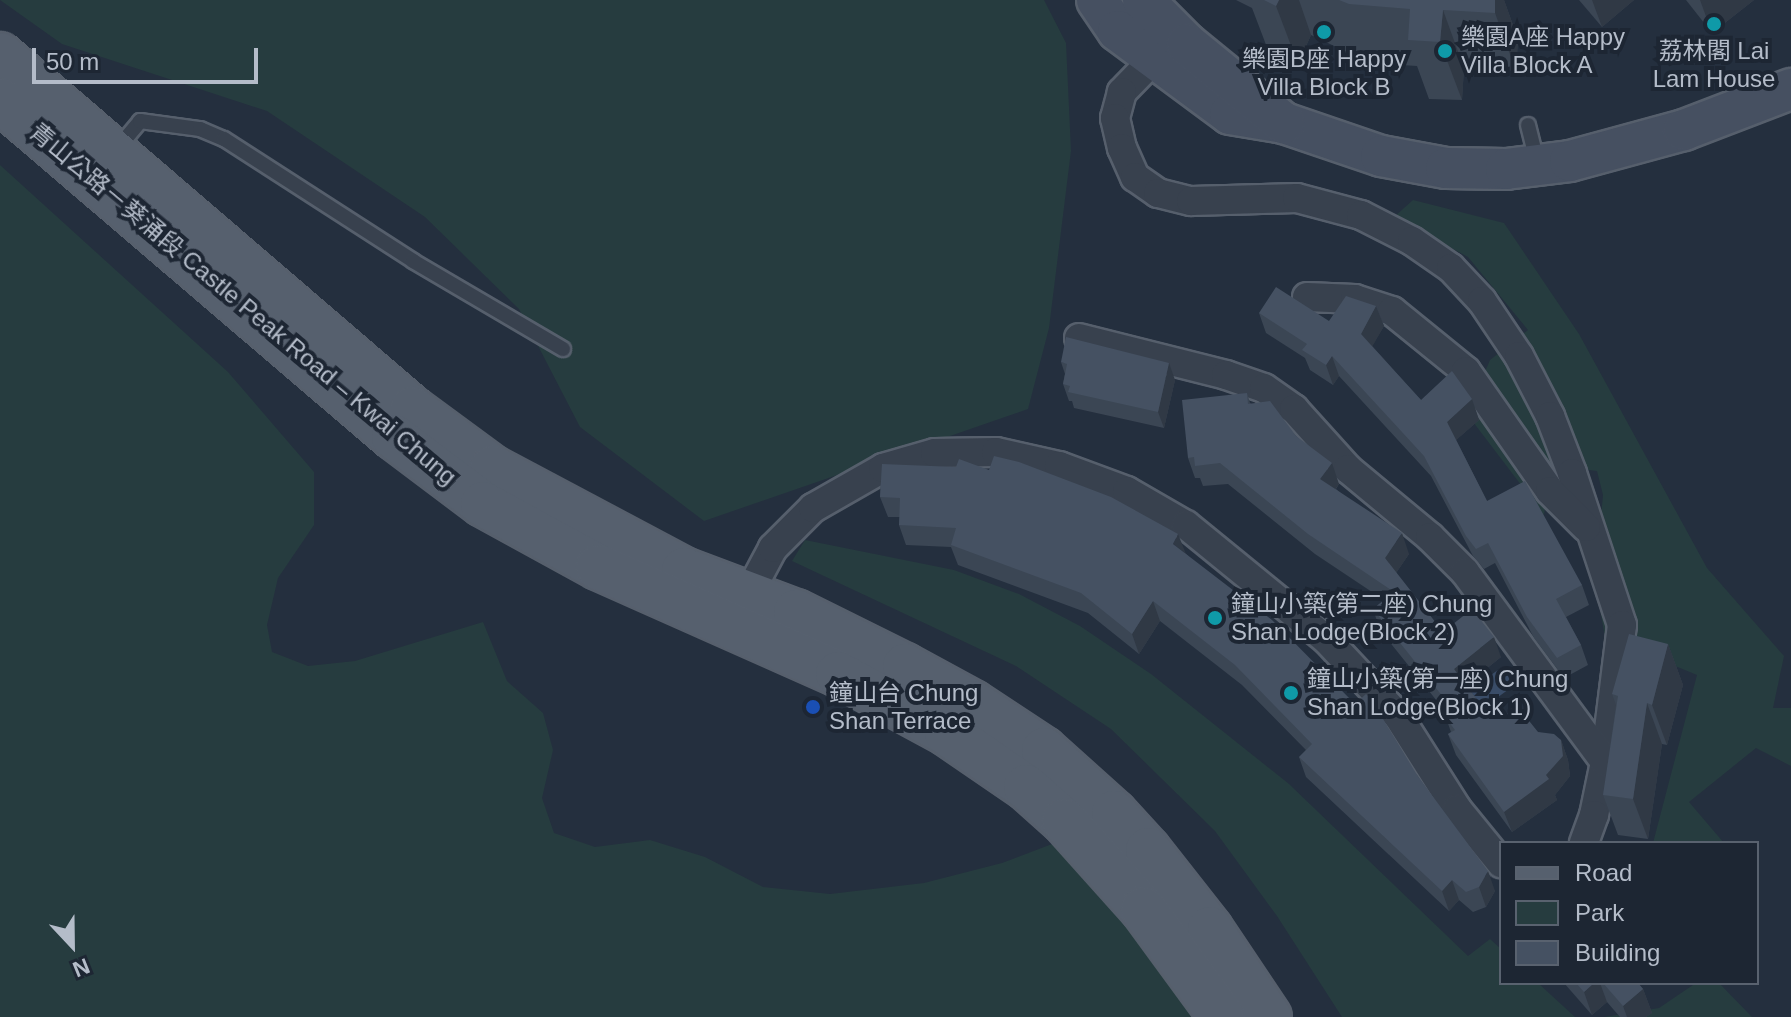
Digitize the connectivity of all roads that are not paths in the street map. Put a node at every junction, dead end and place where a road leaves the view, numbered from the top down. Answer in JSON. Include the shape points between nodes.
{"nodes":[{"id":1,"x":1097,"y":0,"type":"edge"},
{"id":2,"x":1145,"y":4,"type":"edge"},
{"id":3,"x":1170,"y":52,"type":"junction"},
{"id":4,"x":0,"y":55,"type":"edge"},
{"id":5,"x":1791,"y":89,"type":"edge"},
{"id":6,"x":0,"y":100,"type":"edge"},
{"id":7,"x":1528,"y":125,"type":"dead end"},
{"id":8,"x":115,"y":151,"type":"junction"},
{"id":9,"x":1538,"y":166,"type":"junction"},
{"id":10,"x":1307,"y":297,"type":"dead end"},
{"id":11,"x":1079,"y":338,"type":"edge"},
{"id":12,"x":563,"y":349,"type":"dead end"},
{"id":13,"x":1589,"y":531,"type":"junction"},
{"id":14,"x":742,"y":611,"type":"junction"},
{"id":15,"x":1605,"y":762,"type":"junction"},
{"id":16,"x":1585,"y":841,"type":"edge"},
{"id":17,"x":1499,"y":861,"type":"edge"},
{"id":18,"x":1222,"y":1017,"type":"edge"},
{"id":19,"x":1269,"y":1017,"type":"edge"}],
"edges":[{"from":1,"to":3,"type":"main road","via":[[1118,31]]},
{"from":2,"to":3,"type":"main road"},
{"from":3,"to":9,"type":"main road","via":[[1230,114],[1284,123],[1351,148],[1446,168]]},
{"from":3,"to":13,"type":"street","via":[[1129,82],[1115,118],[1135,177],[1158,193],[1191,201],[1297,198],[1361,215],[1451,268],[1482,301],[1519,356],[1550,416]]},
{"from":4,"to":8,"type":"main road","name":"青山公路－葵涌段 Castle Peak Road – Kwai Chung"},
{"from":5,"to":9,"type":"main road","via":[[1684,130]]},
{"from":6,"to":14,"type":"main road","name":"青山公路－葵涌段 Castle Peak Road – Kwai Chung","via":[[452,482],[561,549]]},
{"from":7,"to":9,"type":"lane"},
{"from":8,"to":12,"type":"lane","via":[[140,121],[200,129],[224,139],[413,261]]},
{"from":8,"to":14,"type":"main road","name":"青山公路－葵涌段 Castle Peak Road – Kwai Chung","via":[[452,441],[577,516],[684,570]]},
{"from":10,"to":13,"type":"street","via":[[1355,299],[1392,311],[1466,371],[1550,491]]},
{"from":11,"to":15,"type":"street","via":[[1226,375],[1264,388],[1294,409],[1348,469],[1465,572]]},
{"from":13,"to":15,"type":"street","via":[[1622,625]]},
{"from":14,"to":17,"type":"street","via":[[773,548],[813,508],[883,468],[935,453],[996,452],[1059,466],[1127,491],[1186,525],[1326,639],[1398,716],[1457,809]]},
{"from":14,"to":18,"type":"main road","name":"青山公路－葵涌段 Castle Peak Road – Kwai Chung","via":[[947,733],[1026,787],[1143,909]]},
{"from":14,"to":19,"type":"main road","name":"青山公路－葵涌段 Castle Peak Road – Kwai Chung","via":[[796,612],[927,677],[1044,750],[1148,850]]},
{"from":15,"to":16,"type":"street"}]}
